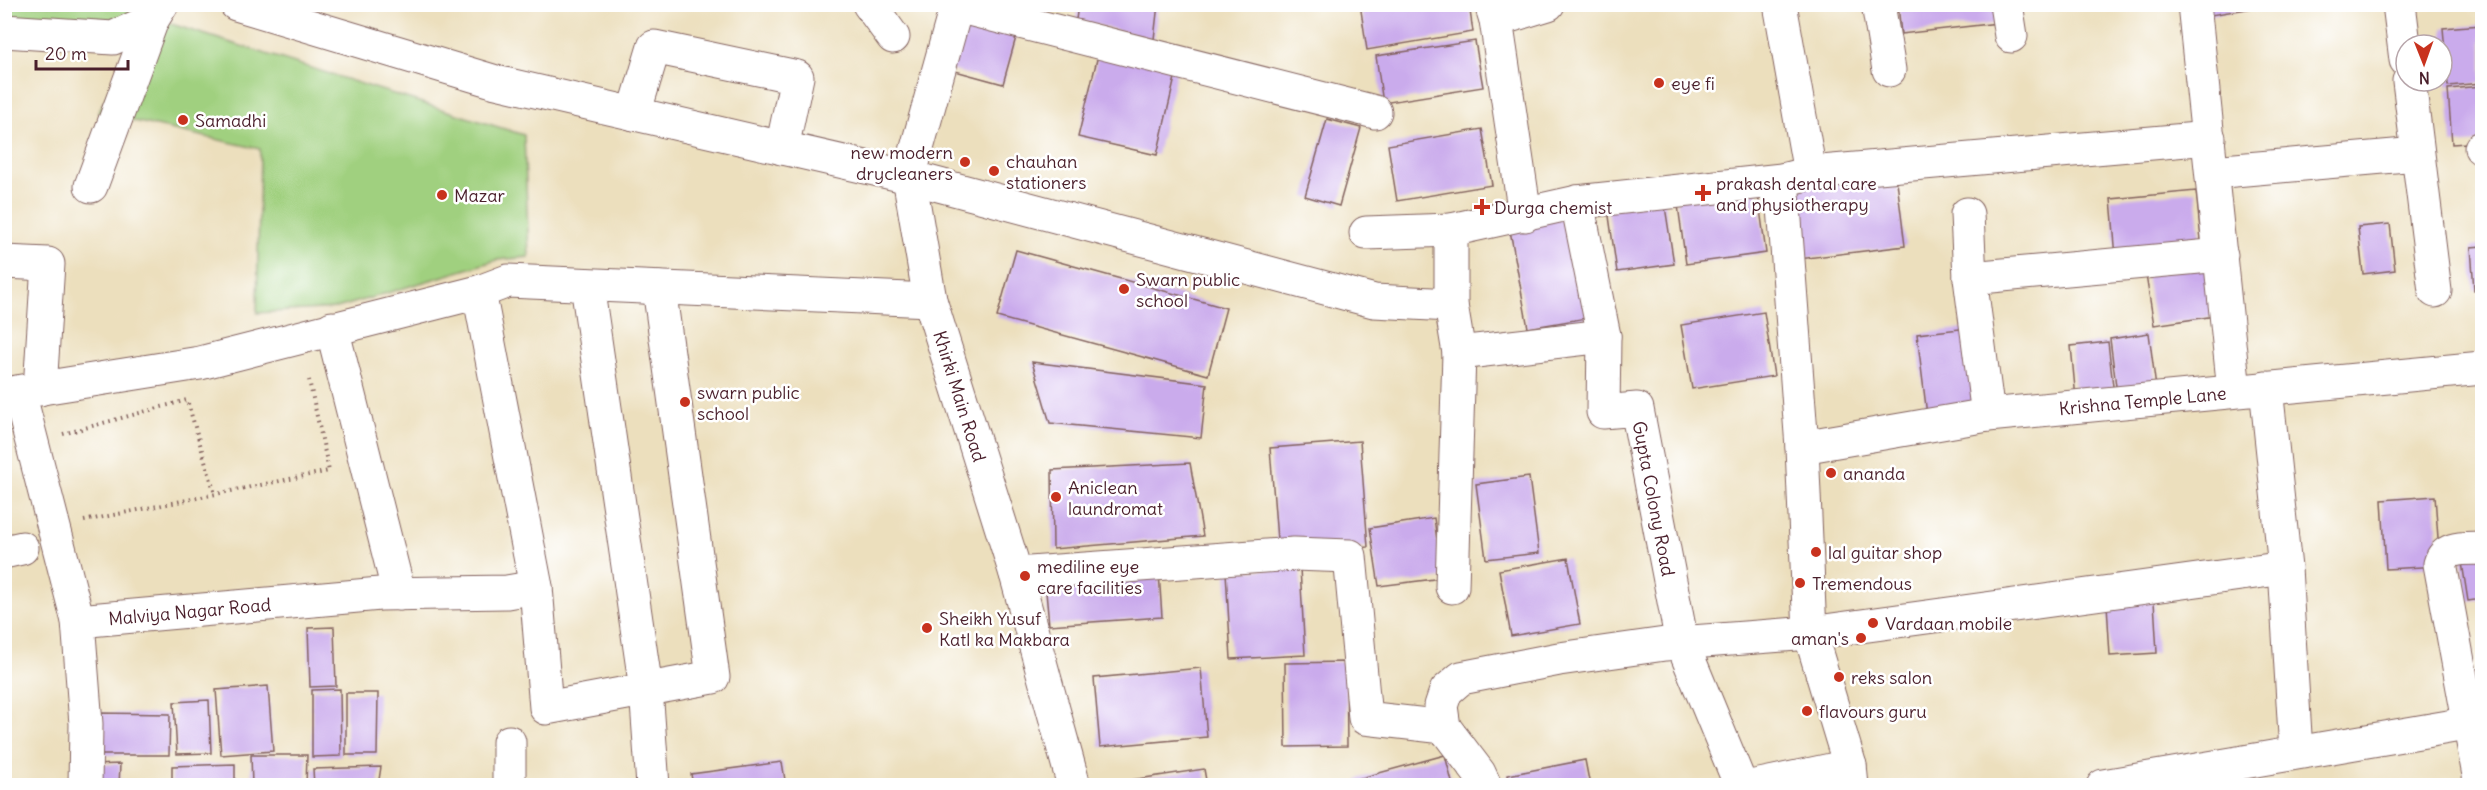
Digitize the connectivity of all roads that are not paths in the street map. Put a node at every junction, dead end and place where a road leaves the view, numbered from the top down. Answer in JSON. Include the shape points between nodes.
{"nodes":[{"id":1,"x":236,"y":4,"type":"edge"},
{"id":2,"x":869,"y":4,"type":"edge"},
{"id":3,"x":1548,"y":4,"type":"edge"},
{"id":4,"x":1780,"y":4,"type":"edge"},
{"id":5,"x":1878,"y":4,"type":"edge"},
{"id":6,"x":2194,"y":4,"type":"edge"},
{"id":7,"x":2399,"y":4,"type":"edge"},
{"id":8,"x":957,"y":5,"type":"edge"},
{"id":9,"x":157,"y":12,"type":"edge"},
{"id":10,"x":1493,"y":12,"type":"edge"},
{"id":11,"x":4,"y":32,"type":"edge"},
{"id":12,"x":2403,"y":33,"type":"edge"},
{"id":13,"x":893,"y":37,"type":"dead end"},
{"id":14,"x":1889,"y":70,"type":"dead end"},
{"id":15,"x":2410,"y":93,"type":"edge"},
{"id":16,"x":1375,"y":112,"type":"dead end"},
{"id":17,"x":634,"y":114,"type":"junction"},
{"id":18,"x":2209,"y":138,"type":"junction"},
{"id":19,"x":782,"y":148,"type":"junction"},
{"id":20,"x":2418,"y":154,"type":"junction"},
{"id":21,"x":2212,"y":172,"type":"junction"},
{"id":22,"x":909,"y":177,"type":"junction"},
{"id":23,"x":1796,"y":177,"type":"junction"},
{"id":24,"x":91,"y":186,"type":"dead end"},
{"id":25,"x":1577,"y":202,"type":"junction"},
{"id":26,"x":1967,"y":214,"type":"dead end"},
{"id":27,"x":1525,"y":215,"type":"junction"},
{"id":28,"x":1451,"y":230,"type":"junction"},
{"id":29,"x":1366,"y":233,"type":"dead end"},
{"id":30,"x":2221,"y":255,"type":"junction"},
{"id":31,"x":4,"y":262,"type":"edge"},
{"id":32,"x":1970,"y":278,"type":"junction"},
{"id":33,"x":587,"y":285,"type":"junction"},
{"id":34,"x":659,"y":288,"type":"junction"},
{"id":35,"x":2435,"y":291,"type":"dead end"},
{"id":36,"x":479,"y":292,"type":"junction"},
{"id":37,"x":930,"y":300,"type":"junction"},
{"id":38,"x":1451,"y":305,"type":"junction"},
{"id":39,"x":332,"y":328,"type":"junction"},
{"id":40,"x":1604,"y":336,"type":"junction"},
{"id":41,"x":1459,"y":353,"type":"junction"},
{"id":42,"x":2482,"y":368,"type":"edge"},
{"id":43,"x":2266,"y":388,"type":"junction"},
{"id":44,"x":2234,"y":391,"type":"junction"},
{"id":45,"x":21,"y":392,"type":"edge"},
{"id":46,"x":1988,"y":415,"type":"junction"},
{"id":47,"x":1802,"y":447,"type":"junction"},
{"id":48,"x":2482,"y":548,"type":"edge"},
{"id":49,"x":2284,"y":568,"type":"junction"},
{"id":50,"x":1016,"y":574,"type":"junction"},
{"id":51,"x":536,"y":587,"type":"junction"},
{"id":52,"x":1452,"y":587,"type":"dead end"},
{"id":53,"x":399,"y":594,"type":"junction"},
{"id":54,"x":78,"y":621,"type":"junction"},
{"id":55,"x":1810,"y":633,"type":"junction"},
{"id":56,"x":1682,"y":643,"type":"junction"},
{"id":57,"x":646,"y":689,"type":"junction"},
{"id":58,"x":2472,"y":723,"type":"junction"},
{"id":59,"x":1444,"y":727,"type":"junction"},
{"id":60,"x":509,"y":742,"type":"dead end"},
{"id":61,"x":2296,"y":752,"type":"junction"},
{"id":62,"x":1851,"y":776,"type":"edge"},
{"id":63,"x":85,"y":786,"type":"edge"},
{"id":64,"x":509,"y":786,"type":"edge"},
{"id":65,"x":653,"y":786,"type":"edge"},
{"id":66,"x":1074,"y":786,"type":"edge"},
{"id":67,"x":1485,"y":786,"type":"edge"},
{"id":68,"x":1741,"y":786,"type":"edge"},
{"id":69,"x":1755,"y":786,"type":"edge"},
{"id":70,"x":2103,"y":786,"type":"edge"},
{"id":71,"x":2481,"y":786,"type":"edge"}],
"edges":[{"from":1,"to":17,"type":"street","via":[[496,82]]},
{"from":2,"to":13,"type":"street"},
{"from":3,"to":10,"type":"street"},
{"from":4,"to":23,"type":"street"},
{"from":5,"to":14,"type":"street"},
{"from":6,"to":18,"type":"street"},
{"from":7,"to":12,"type":"street"},
{"from":8,"to":16,"type":"street"},
{"from":8,"to":22,"type":"street","name":"Khirki Main Road"},
{"from":9,"to":11,"type":"street","via":[[113,38]]},
{"from":9,"to":24,"type":"street"},
{"from":10,"to":27,"type":"street"},
{"from":15,"to":20,"type":"street"},
{"from":17,"to":19,"type":"street"},
{"from":17,"to":19,"type":"street","via":[[654,46],[797,77]]},
{"from":18,"to":21,"type":"street"},
{"from":18,"to":23,"type":"street"},
{"from":19,"to":22,"type":"street"},
{"from":20,"to":21,"type":"street"},
{"from":20,"to":35,"type":"street"},
{"from":21,"to":30,"type":"street"},
{"from":22,"to":37,"type":"street","name":"Khirki Main Road"},
{"from":22,"to":38,"type":"street","via":[[1374,301]]},
{"from":23,"to":25,"type":"street"},
{"from":23,"to":47,"type":"street"},
{"from":25,"to":27,"type":"street"},
{"from":25,"to":40,"type":"street","name":"Gupta Colony Road"},
{"from":26,"to":32,"type":"street"},
{"from":27,"to":28,"type":"street"},
{"from":28,"to":29,"type":"street"},
{"from":28,"to":38,"type":"street"},
{"from":30,"to":32,"type":"street"},
{"from":30,"to":44,"type":"street"},
{"from":31,"to":45,"type":"street","via":[[48,264]]},
{"from":32,"to":46,"type":"street"},
{"from":33,"to":34,"type":"street"},
{"from":33,"to":36,"type":"street","via":[[508,281]]},
{"from":33,"to":57,"type":"street"},
{"from":34,"to":37,"type":"street"},
{"from":34,"to":57,"type":"street","via":[[713,677]]},
{"from":36,"to":39,"type":"street"},
{"from":36,"to":51,"type":"street"},
{"from":37,"to":50,"type":"street","name":"Khirki Main Road"},
{"from":38,"to":41,"type":"street"},
{"from":39,"to":45,"type":"street","via":[[179,367]]},
{"from":39,"to":53,"type":"street"},
{"from":40,"to":41,"type":"street"},
{"from":40,"to":56,"type":"street","name":"Gupta Colony Road","via":[[1603,412],[1637,409]]},
{"from":41,"to":52,"type":"street"},
{"from":42,"to":43,"type":"street","name":"Krishna Temple Lane"},
{"from":43,"to":44,"type":"street","name":"Krishna Temple Lane"},
{"from":43,"to":49,"type":"street"},
{"from":44,"to":46,"type":"street","name":"Krishna Temple Lane"},
{"from":45,"to":54,"type":"street"},
{"from":46,"to":47,"type":"street","name":"Krishna Temple Lane"},
{"from":47,"to":55,"type":"street"},
{"from":48,"to":58,"type":"street","via":[[2450,550],[2440,564]]},
{"from":49,"to":55,"type":"street"},
{"from":49,"to":61,"type":"street"},
{"from":50,"to":59,"type":"street","via":[[1294,554],[1350,556],[1365,718]]},
{"from":50,"to":66,"type":"street","name":"Khirki Main Road"},
{"from":51,"to":53,"type":"street","name":"Malviya Nagar Road","via":[[507,592]]},
{"from":51,"to":57,"type":"street","via":[[546,708]]},
{"from":53,"to":54,"type":"street","name":"Malviya Nagar Road"},
{"from":54,"to":63,"type":"street","via":[[86,724]]},
{"from":55,"to":56,"type":"street"},
{"from":55,"to":62,"type":"street"},
{"from":56,"to":59,"type":"street","via":[[1559,659],[1461,678],[1446,691],[1441,706]]},
{"from":56,"to":68,"type":"street","name":"Gupta Colony Road"},
{"from":57,"to":65,"type":"street"},
{"from":58,"to":61,"type":"street"},
{"from":58,"to":71,"type":"street"},
{"from":59,"to":67,"type":"street"},
{"from":60,"to":64,"type":"street"},
{"from":61,"to":70,"type":"street"},
{"from":62,"to":69,"type":"street"}]}
